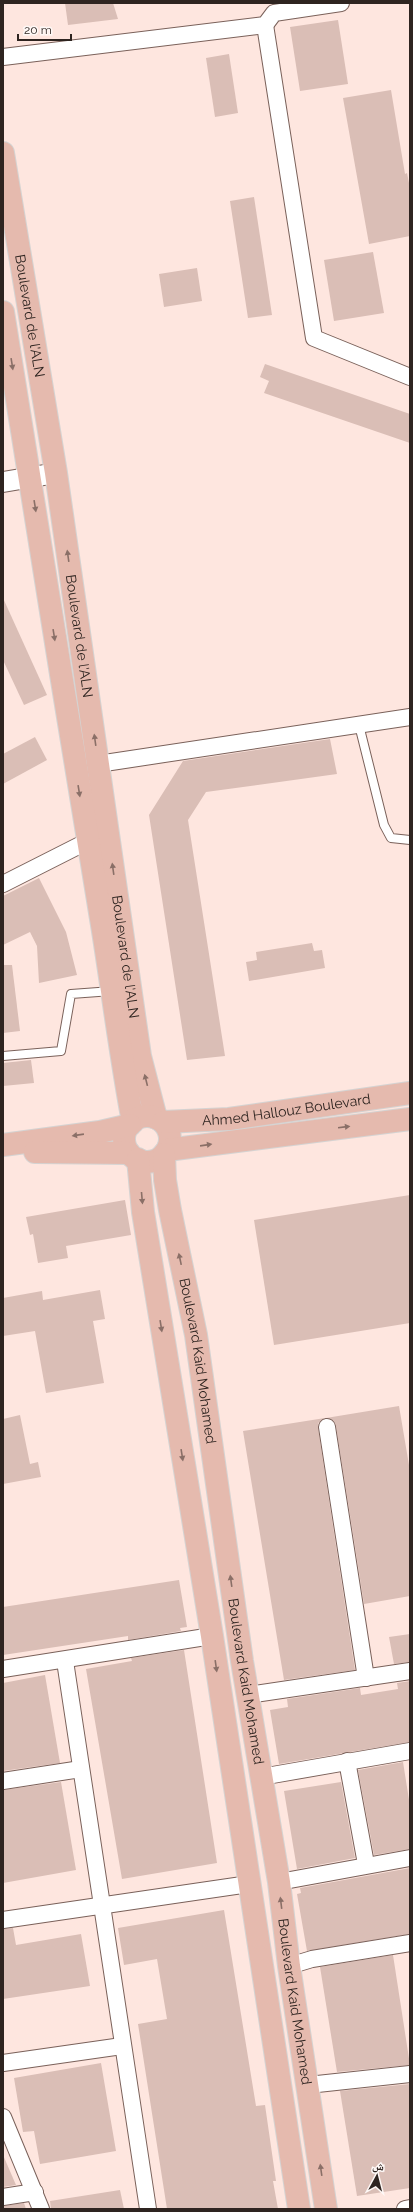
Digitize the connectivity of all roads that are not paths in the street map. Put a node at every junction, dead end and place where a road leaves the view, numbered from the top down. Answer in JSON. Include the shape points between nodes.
{"nodes":[{"id":1,"x":341,"y":3,"type":"edge"},
{"id":2,"x":265,"y":25,"type":"junction"},
{"id":3,"x":3,"y":57,"type":"edge"},
{"id":4,"x":3,"y":153,"type":"edge"},
{"id":5,"x":3,"y":312,"type":"edge"},
{"id":6,"x":410,"y":377,"type":"edge"},
{"id":7,"x":56,"y":473,"type":"junction"},
{"id":8,"x":30,"y":478,"type":"junction"},
{"id":9,"x":3,"y":482,"type":"edge"},
{"id":10,"x":410,"y":717,"type":"edge"},
{"id":11,"x":359,"y":725,"type":"junction"},
{"id":12,"x":98,"y":764,"type":"junction"},
{"id":13,"x":410,"y":840,"type":"edge"},
{"id":14,"x":88,"y":841,"type":"junction"},
{"id":15,"x":3,"y":884,"type":"edge"},
{"id":16,"x":113,"y":991,"type":"junction"},
{"id":17,"x":3,"y":1056,"type":"edge"},
{"id":18,"x":125,"y":1078,"type":"junction"},
{"id":19,"x":410,"y":1093,"type":"edge"},
{"id":20,"x":410,"y":1119,"type":"edge"},
{"id":21,"x":159,"y":1120,"type":"junction"},
{"id":22,"x":132,"y":1124,"type":"junction"},
{"id":23,"x":100,"y":1132,"type":"junction"},
{"id":24,"x":3,"y":1145,"type":"edge"},
{"id":25,"x":3,"y":1152,"type":"edge"},
{"id":26,"x":166,"y":1152,"type":"junction"},
{"id":27,"x":134,"y":1156,"type":"junction"},
{"id":28,"x":327,"y":1427,"type":"dead end"},
{"id":29,"x":212,"y":1636,"type":"junction"},
{"id":30,"x":64,"y":1661,"type":"junction"},
{"id":31,"x":3,"y":1669,"type":"edge"},
{"id":32,"x":410,"y":1671,"type":"edge"},
{"id":33,"x":366,"y":1678,"type":"junction"},
{"id":34,"x":248,"y":1695,"type":"junction"},
{"id":35,"x":410,"y":1751,"type":"edge"},
{"id":36,"x":347,"y":1761,"type":"junction"},
{"id":37,"x":82,"y":1769,"type":"junction"},
{"id":38,"x":262,"y":1777,"type":"junction"},
{"id":39,"x":3,"y":1781,"type":"edge"},
{"id":40,"x":410,"y":1858,"type":"edge"},
{"id":41,"x":366,"y":1864,"type":"junction"},
{"id":42,"x":279,"y":1882,"type":"junction"},
{"id":43,"x":249,"y":1884,"type":"junction"},
{"id":44,"x":103,"y":1906,"type":"junction"},
{"id":45,"x":3,"y":1920,"type":"edge"},
{"id":46,"x":410,"y":1943,"type":"edge"},
{"id":47,"x":289,"y":1966,"type":"junction"},
{"id":48,"x":122,"y":2046,"type":"junction"},
{"id":49,"x":3,"y":2063,"type":"edge"},
{"id":50,"x":410,"y":2074,"type":"edge"},
{"id":51,"x":308,"y":2085,"type":"junction"},
{"id":52,"x":3,"y":2117,"type":"edge"},
{"id":53,"x":35,"y":2192,"type":"junction"},
{"id":54,"x":3,"y":2197,"type":"edge"},
{"id":55,"x":410,"y":2208,"type":"edge"},
{"id":56,"x":41,"y":2209,"type":"edge"},
{"id":57,"x":148,"y":2209,"type":"edge"},
{"id":58,"x":299,"y":2209,"type":"edge"},
{"id":59,"x":326,"y":2209,"type":"edge"},
{"id":60,"x":405,"y":2209,"type":"edge"}],
"edges":[{"from":1,"to":2,"type":"street","via":[[274,13]]},
{"from":2,"to":3,"type":"street"},
{"from":2,"to":6,"type":"street","via":[[314,338]]},
{"from":4,"to":7,"type":"main road","name":"Boulevard de l'ALN"},
{"from":5,"to":8,"type":"main road","name":"Boulevard de l'ALN","one_way":true},
{"from":7,"to":8,"type":"street"},
{"from":12,"to":7,"type":"main road","name":"Boulevard de l'ALN","one_way":true},
{"from":8,"to":9,"type":"street"},
{"from":8,"to":14,"type":"main road","name":"Boulevard de l'ALN","one_way":true},
{"from":10,"to":11,"type":"street"},
{"from":11,"to":12,"type":"street"},
{"from":11,"to":13,"type":"lane","via":[[384,825],[391,838]]},
{"from":21,"to":12,"type":"main road","name":"Boulevard de l'ALN","one_way":true,"via":[[140,1056]]},
{"from":14,"to":15,"type":"street"},
{"from":14,"to":16,"type":"main road","name":"Boulevard de l'ALN"},
{"from":16,"to":17,"type":"lane","via":[[71,994],[61,1051]]},
{"from":16,"to":18,"type":"main road","name":"Boulevard de l'ALN"},
{"from":18,"to":22,"type":"main road","name":"Boulevard de l'ALN"},
{"from":18,"to":23,"type":"main road","via":[[117,1107]]},
{"from":19,"to":21,"type":"main road","name":"Ahmed Hallouz Boulevard","via":[[229,1119]]},
{"from":26,"to":20,"type":"main road","name":"Ahmed Hallouz Boulevard","one_way":true},
{"from":21,"to":22,"type":"main road","via":[[144,1117]]},
{"from":21,"to":26,"type":"main road","via":[[169,1132]]},
{"from":22,"to":23,"type":"main road"},
{"from":22,"to":27,"type":"main road","via":[[124,1136],[124,1142]]},
{"from":23,"to":24,"type":"main road","one_way":true},
{"from":25,"to":27,"type":"main road"},
{"from":26,"to":27,"type":"main road","via":[[149,1162]]},
{"from":34,"to":26,"type":"main road","name":"Boulevard Kaid Mohamed","one_way":true,"via":[[196,1335],[165,1180]]},
{"from":27,"to":29,"type":"main road","name":"Boulevard Kaid Mohamed","one_way":true},
{"from":28,"to":33,"type":"street"},
{"from":29,"to":30,"type":"street"},
{"from":29,"to":43,"type":"main road","name":"Boulevard Kaid Mohamed","one_way":true},
{"from":30,"to":31,"type":"street"},
{"from":30,"to":37,"type":"street"},
{"from":32,"to":33,"type":"street"},
{"from":33,"to":34,"type":"street"},
{"from":34,"to":38,"type":"main road","name":"Boulevard Kaid Mohamed"},
{"from":35,"to":36,"type":"street"},
{"from":36,"to":38,"type":"street"},
{"from":36,"to":41,"type":"street"},
{"from":37,"to":39,"type":"street"},
{"from":37,"to":44,"type":"street"},
{"from":38,"to":42,"type":"main road","name":"Boulevard Kaid Mohamed"},
{"from":40,"to":41,"type":"street"},
{"from":41,"to":42,"type":"street"},
{"from":47,"to":42,"type":"main road","name":"Boulevard Kaid Mohamed","one_way":true},
{"from":43,"to":44,"type":"street"},
{"from":43,"to":58,"type":"main road","name":"Boulevard Kaid Mohamed"},
{"from":44,"to":45,"type":"street"},
{"from":44,"to":48,"type":"street"},
{"from":46,"to":47,"type":"street","via":[[312,1959]]},
{"from":47,"to":51,"type":"main road","name":"Boulevard Kaid Mohamed"},
{"from":48,"to":49,"type":"street"},
{"from":48,"to":57,"type":"street"},
{"from":50,"to":51,"type":"street"},
{"from":59,"to":51,"type":"main road","name":"Boulevard Kaid Mohamed","one_way":true},
{"from":52,"to":53,"type":"street"},
{"from":53,"to":54,"type":"street"},
{"from":53,"to":56,"type":"street"},
{"from":55,"to":60,"type":"street"}]}
